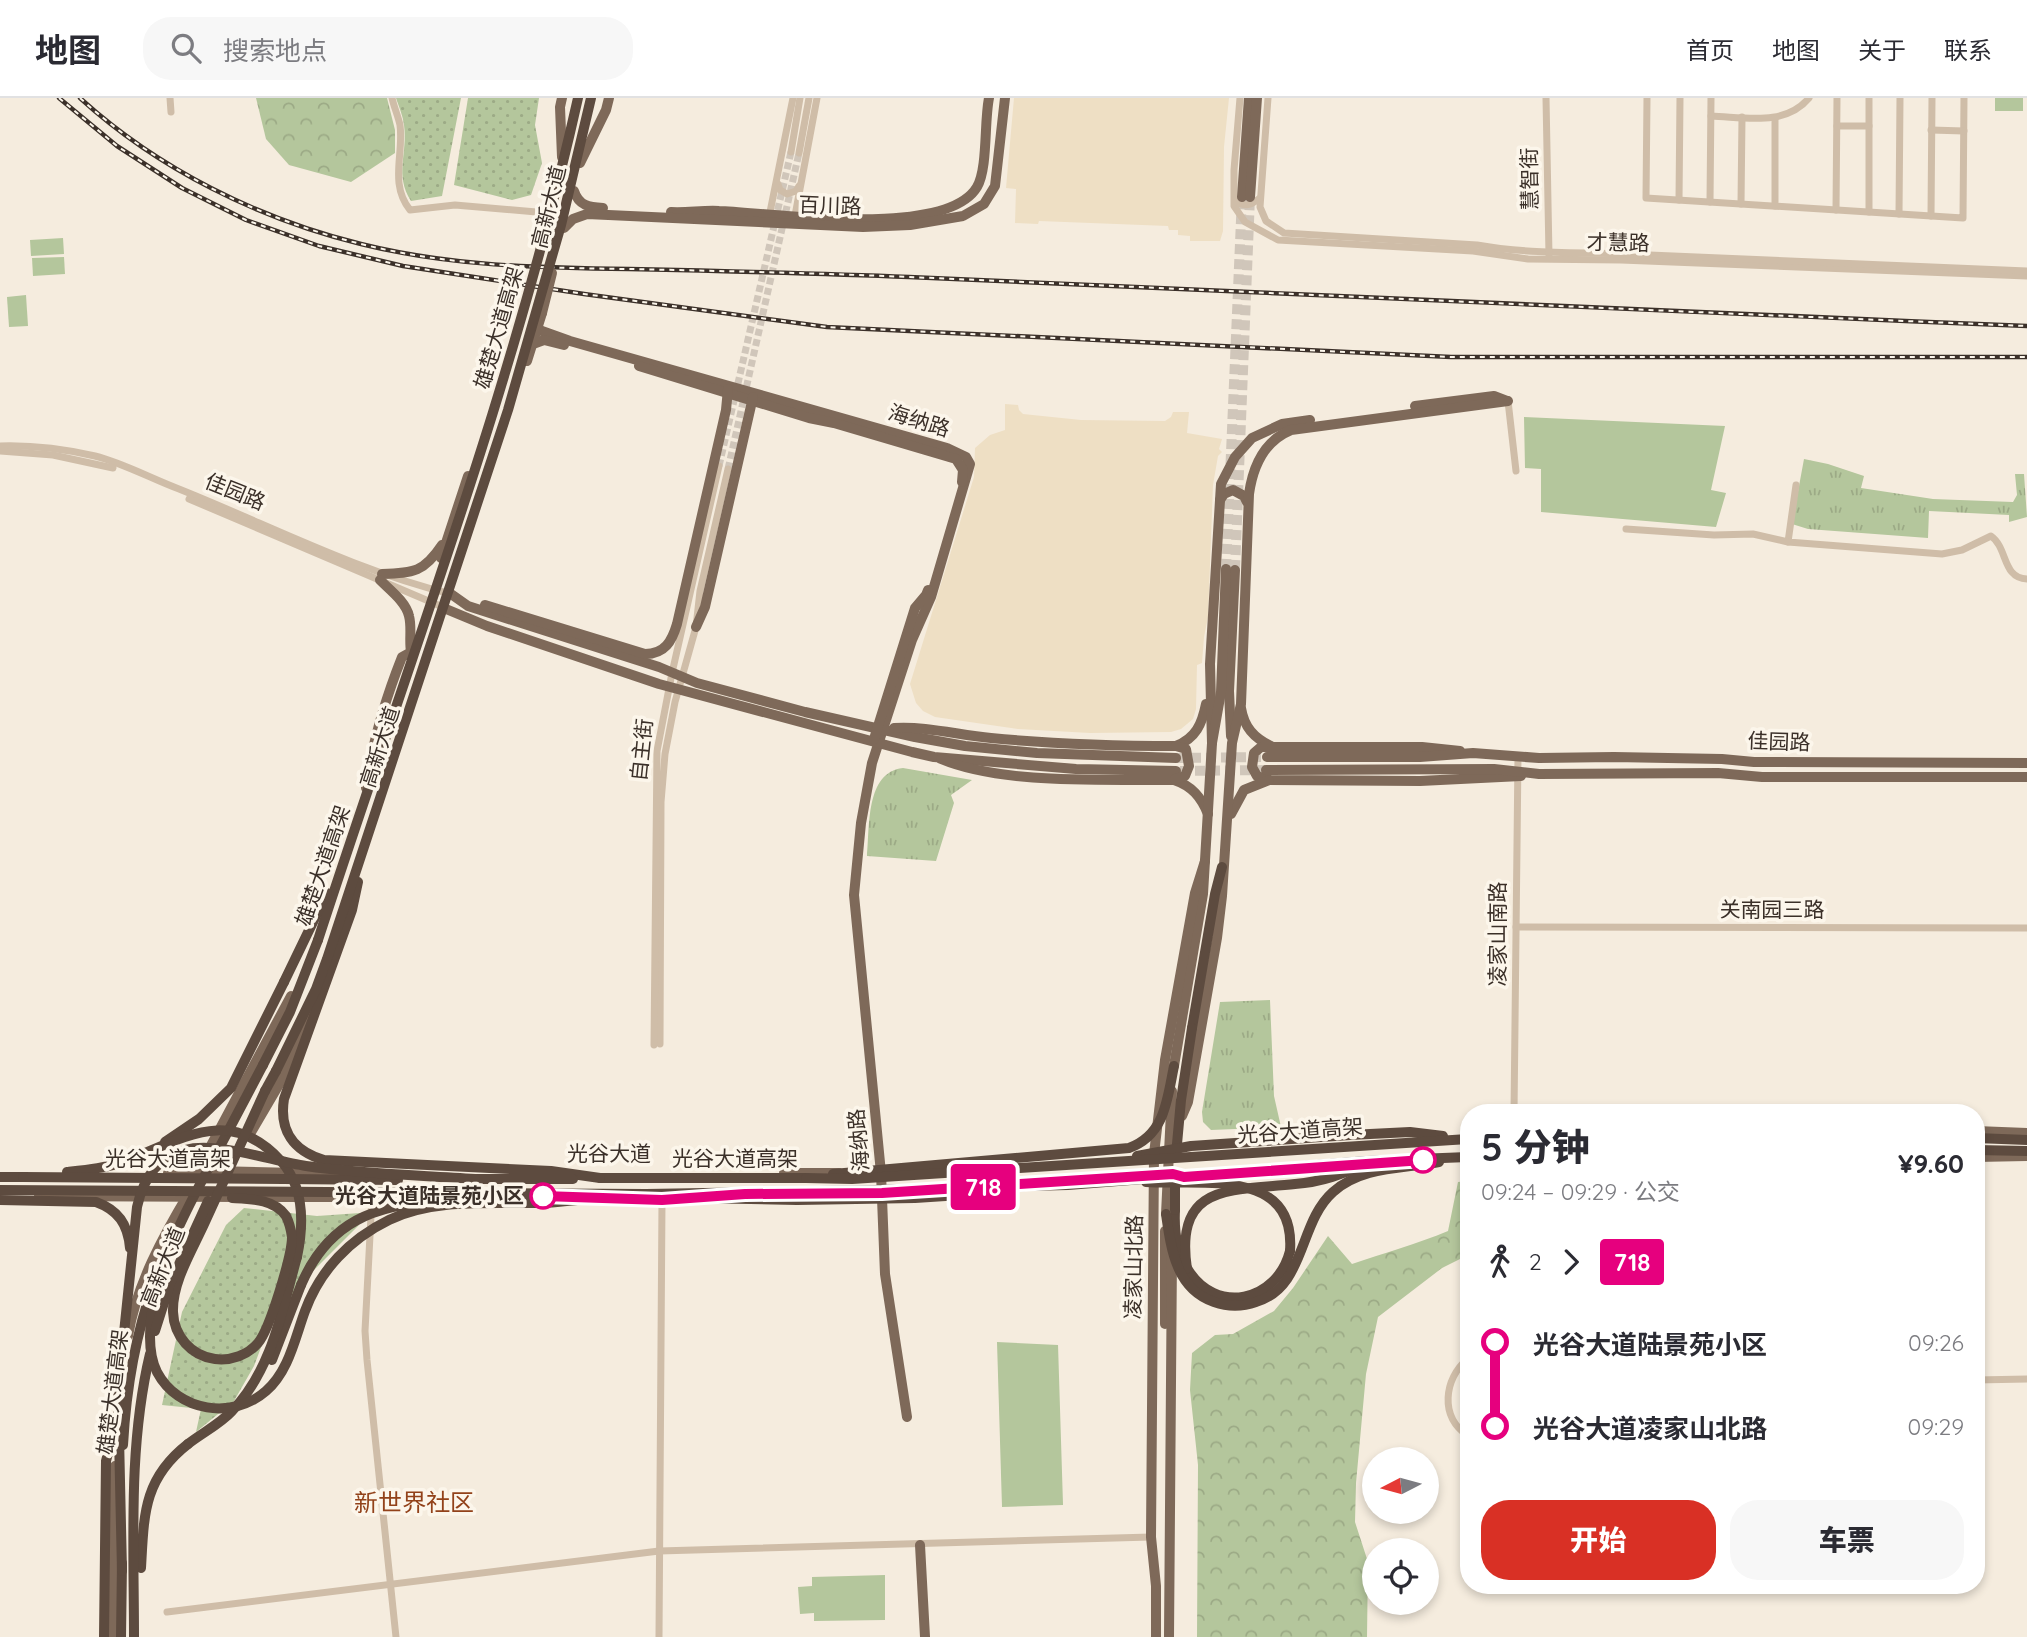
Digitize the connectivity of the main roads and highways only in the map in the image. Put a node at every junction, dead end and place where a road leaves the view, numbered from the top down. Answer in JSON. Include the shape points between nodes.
{"nodes":[{"id":1,"x":562,"y":98,"type":"edge"},
{"id":2,"x":576,"y":98,"type":"edge"},
{"id":3,"x":593,"y":98,"type":"edge"},
{"id":4,"x":611,"y":98,"type":"edge"},
{"id":5,"x":989,"y":98,"type":"edge"},
{"id":6,"x":1005,"y":98,"type":"edge"},
{"id":7,"x":1249,"y":98,"type":"edge"},
{"id":8,"x":1258,"y":98,"type":"edge"},
{"id":9,"x":985,"y":126,"type":"junction"},
{"id":10,"x":999,"y":139,"type":"junction"},
{"id":11,"x":562,"y":158,"type":"junction"},
{"id":12,"x":580,"y":163,"type":"junction"},
{"id":13,"x":574,"y":191,"type":"junction"},
{"id":14,"x":769,"y":218,"type":"junction"},
{"id":15,"x":794,"y":220,"type":"junction"},
{"id":16,"x":564,"y":231,"type":"junction"},
{"id":17,"x":537,"y":328,"type":"junction"},
{"id":18,"x":533,"y":344,"type":"junction"},
{"id":19,"x":727,"y":389,"type":"junction"},
{"id":20,"x":753,"y":397,"type":"junction"},
{"id":21,"x":723,"y":421,"type":"junction"},
{"id":22,"x":745,"y":429,"type":"junction"},
{"id":23,"x":474,"y":462,"type":"junction"},
{"id":24,"x":493,"y":467,"type":"junction"},
{"id":25,"x":1219,"y":501,"type":"junction"},
{"id":26,"x":1248,"y":506,"type":"junction"},
{"id":27,"x":446,"y":538,"type":"junction"},
{"id":28,"x":451,"y":594,"type":"junction"},
{"id":29,"x":446,"y":609,"type":"junction"},
{"id":30,"x":696,"y":627,"type":"road end"},
{"id":31,"x":411,"y":652,"type":"junction"},
{"id":32,"x":1209,"y":689,"type":"junction"},
{"id":33,"x":1241,"y":704,"type":"junction"},
{"id":34,"x":880,"y":728,"type":"junction"},
{"id":35,"x":876,"y":742,"type":"junction"},
{"id":36,"x":1212,"y":743,"type":"junction"},
{"id":37,"x":1232,"y":743,"type":"junction"},
{"id":38,"x":1176,"y":746,"type":"junction"},
{"id":39,"x":1272,"y":746,"type":"junction"},
{"id":40,"x":1474,"y":753,"type":"junction"},
{"id":41,"x":1266,"y":757,"type":"tunnel mouth"},
{"id":42,"x":1176,"y":758,"type":"tunnel mouth"},
{"id":43,"x":2023,"y":763,"type":"edge"},
{"id":44,"x":1175,"y":775,"type":"junction"},
{"id":45,"x":1268,"y":775,"type":"junction"},
{"id":46,"x":2023,"y":778,"type":"edge"},
{"id":47,"x":366,"y":797,"type":"junction"},
{"id":48,"x":1209,"y":817,"type":"junction"},
{"id":49,"x":372,"y":821,"type":"junction"},
{"id":50,"x":1227,"y":825,"type":"junction"},
{"id":51,"x":1205,"y":861,"type":"junction"},
{"id":52,"x":1222,"y":867,"type":"junction"},
{"id":53,"x":1174,"y":1066,"type":"junction"},
{"id":54,"x":265,"y":1091,"type":"junction"},
{"id":55,"x":1985,"y":1131,"type":"edge"},
{"id":56,"x":2027,"y":1133,"type":"edge"},
{"id":57,"x":1443,"y":1136,"type":"junction"},
{"id":58,"x":1460,"y":1137,"type":"edge"},
{"id":59,"x":1460,"y":1138,"type":"edge"},
{"id":60,"x":1985,"y":1138,"type":"edge"},
{"id":61,"x":2027,"y":1140,"type":"edge"},
{"id":62,"x":156,"y":1147,"type":"junction"},
{"id":63,"x":1985,"y":1151,"type":"edge"},
{"id":64,"x":1154,"y":1154,"type":"junction"},
{"id":65,"x":1173,"y":1154,"type":"junction"},
{"id":66,"x":2027,"y":1154,"type":"edge"},
{"id":67,"x":1985,"y":1156,"type":"edge"},
{"id":68,"x":1460,"y":1158,"type":"edge"},
{"id":69,"x":1460,"y":1158,"type":"edge"},
{"id":70,"x":1460,"y":1159,"type":"edge"},
{"id":71,"x":1367,"y":1163,"type":"junction"},
{"id":72,"x":1105,"y":1164,"type":"junction"},
{"id":73,"x":202,"y":1172,"type":"junction"},
{"id":74,"x":227,"y":1172,"type":"junction"},
{"id":75,"x":881,"y":1173,"type":"junction"},
{"id":76,"x":0,"y":1174,"type":"edge"},
{"id":77,"x":1173,"y":1174,"type":"junction"},
{"id":78,"x":23,"y":1177,"type":"junction"},
{"id":79,"x":1155,"y":1177,"type":"junction"},
{"id":80,"x":600,"y":1178,"type":"junction"},
{"id":81,"x":806,"y":1178,"type":"junction"},
{"id":82,"x":475,"y":1180,"type":"junction"},
{"id":83,"x":1125,"y":1181,"type":"junction"},
{"id":84,"x":1068,"y":1185,"type":"junction"},
{"id":85,"x":136,"y":1191,"type":"junction"},
{"id":86,"x":882,"y":1193,"type":"junction"},
{"id":87,"x":646,"y":1194,"type":"junction"},
{"id":88,"x":0,"y":1195,"type":"edge"},
{"id":89,"x":187,"y":1197,"type":"junction"},
{"id":90,"x":214,"y":1197,"type":"junction"},
{"id":91,"x":695,"y":1198,"type":"junction"},
{"id":92,"x":1166,"y":1214,"type":"junction"},
{"id":93,"x":168,"y":1248,"type":"junction"},
{"id":94,"x":130,"y":1262,"type":"junction"},
{"id":95,"x":1187,"y":1269,"type":"junction"},
{"id":96,"x":120,"y":1406,"type":"junction"},
{"id":97,"x":230,"y":1414,"type":"junction"},
{"id":98,"x":907,"y":1417,"type":"dead end"},
{"id":99,"x":920,"y":1545,"type":"road end"},
{"id":100,"x":122,"y":1571,"type":"junction"},
{"id":101,"x":1156,"y":1586,"type":"junction"},
{"id":102,"x":104,"y":1637,"type":"edge"},
{"id":103,"x":112,"y":1637,"type":"edge"},
{"id":104,"x":121,"y":1637,"type":"edge"},
{"id":105,"x":136,"y":1637,"type":"edge"},
{"id":106,"x":925,"y":1637,"type":"edge"},
{"id":107,"x":1156,"y":1637,"type":"edge"},
{"id":108,"x":1169,"y":1637,"type":"edge"}],
"edges":[{"from":1,"to":11,"type":"main road"},
{"from":2,"to":11,"type":"main road","name":"高新大道"},
{"from":2,"to":47,"type":"highway","name":"雄楚大道高架","bridge":true,"via":[[549,222],[496,406]]},
{"from":3,"to":12,"type":"main road","name":"高新大道"},
{"from":3,"to":49,"type":"highway","name":"雄楚大道高架","bridge":true,"via":[[523,362]]},
{"from":4,"to":12,"type":"main road"},
{"from":5,"to":9,"type":"main road","name":"百川路"},
{"from":6,"to":10,"type":"main road","name":"百川路"},
{"from":7,"to":8,"type":"main road","via":[[1247,196]]},
{"from":9,"to":10,"type":"main road","via":[[990,154],[995,154]]},
{"from":9,"to":15,"type":"main road","name":"百川路","via":[[981,178],[960,205],[928,214]]},
{"from":10,"to":15,"type":"main road","name":"百川路","via":[[997,179],[991,195],[963,216],[875,227]]},
{"from":11,"to":23,"type":"main road","name":"高新大道","bridge":true,"via":[[522,309]]},
{"from":12,"to":13,"type":"main road","name":"高新大道"},
{"from":13,"to":14,"type":"main road","name":"百川路","via":[[589,207]]},
{"from":13,"to":16,"type":"main road","name":"高新大道"},
{"from":14,"to":15,"type":"main road","name":"百川路"},
{"from":14,"to":16,"type":"main road","name":"百川路","via":[[594,214],[580,215]]},
{"from":16,"to":17,"type":"main road","name":"高新大道","bridge":true},
{"from":17,"to":18,"type":"main road","name":"高新大道"},
{"from":17,"to":19,"type":"main road","name":"海纳路"},
{"from":18,"to":19,"type":"main road","name":"海纳路","via":[[544,340]]},
{"from":18,"to":24,"type":"main road","name":"高新大道"},
{"from":19,"to":20,"type":"main road","name":"海纳路"},
{"from":19,"to":21,"type":"main road"},
{"from":20,"to":22,"type":"main road"},
{"from":20,"to":34,"type":"main road","name":"海纳路","via":[[947,448],[970,464],[931,597]]},
{"from":21,"to":22,"type":"main road","via":[[737,418]]},
{"from":21,"to":28,"type":"main road","via":[[677,624],[661,651],[645,654]]},
{"from":22,"to":30,"type":"main road","via":[[705,607]]},
{"from":23,"to":24,"type":"main road","via":[[480,476]]},
{"from":23,"to":27,"type":"main road","name":"高新大道"},
{"from":24,"to":28,"type":"main road","name":"高新大道"},
{"from":25,"to":26,"type":"main road","via":[[1233,490],[1244,496]]},
{"from":25,"to":26,"type":"main road","via":[[1225,475],[1240,450],[1252,438],[1282,424],[1494,396],[1508,401],[1291,430],[1272,442],[1259,459]]},
{"from":25,"to":32,"type":"main road"},
{"from":26,"to":33,"type":"main road"},
{"from":27,"to":31,"type":"main road","name":"高新大道"},
{"from":27,"to":31,"type":"main road","via":[[429,562],[416,571],[381,577],[405,606]]},
{"from":28,"to":29,"type":"main road","name":"高新大道"},
{"from":28,"to":34,"type":"main road","via":[[468,606],[697,683]]},
{"from":29,"to":35,"type":"main road","via":[[674,688]]},
{"from":29,"to":74,"type":"main road","name":"高新大道","via":[[320,987],[284,1076]]},
{"from":31,"to":47,"type":"main road","name":"高新大道"},
{"from":32,"to":36,"type":"main road"},
{"from":32,"to":38,"type":"main road","via":[[1198,730]]},
{"from":33,"to":37,"type":"main road"},
{"from":33,"to":39,"type":"main road","via":[[1243,719],[1254,736]]},
{"from":34,"to":35,"type":"main road","name":"海纳路"},
{"from":34,"to":38,"type":"main road","via":[[917,726],[967,736],[1078,745]]},
{"from":34,"to":42,"type":"main road","via":[[977,747],[1076,756]]},
{"from":35,"to":44,"type":"main road","via":[[957,766],[1032,776]]},
{"from":35,"to":75,"type":"main road","name":"海纳路","via":[[867,762],[856,823],[854,895]]},
{"from":36,"to":37,"type":"main road","via":[[1231,570],[1228,721]]},
{"from":36,"to":48,"type":"main road"},
{"from":37,"to":50,"type":"main road"},
{"from":38,"to":44,"type":"main road","via":[[1186,750],[1189,766],[1185,776]]},
{"from":39,"to":40,"type":"main road","via":[[1422,747]]},
{"from":39,"to":45,"type":"main road","via":[[1256,749],[1252,758],[1254,773]]},
{"from":40,"to":41,"type":"main road"},
{"from":40,"to":43,"type":"main road","name":"佳园路","via":[[1754,762]]},
{"from":44,"to":48,"type":"main road","via":[[1195,792]]},
{"from":45,"to":46,"type":"main road","name":"佳园路","via":[[1494,769],[1517,774]]},
{"from":45,"to":50,"type":"main road","via":[[1244,790]]},
{"from":47,"to":62,"type":"highway","bridge":true,"via":[[328,892],[238,1077],[211,1110]]},
{"from":47,"to":73,"type":"main road","name":"高新大道","via":[[290,999],[200,1166]]},
{"from":47,"to":93,"type":"highway","name":"雄楚大道高架","bridge":true,"via":[[290,1012]]},
{"from":48,"to":51,"type":"main road"},
{"from":49,"to":54,"type":"highway","name":"雄楚大道高架","bridge":true,"via":[[316,989]]},
{"from":49,"to":80,"type":"highway","bridge":true,"via":[[352,910],[284,1099],[283,1120],[291,1141],[324,1160],[551,1171]]},
{"from":50,"to":52,"type":"main road"},
{"from":51,"to":53,"type":"main road","via":[[1198,933]]},
{"from":51,"to":64,"type":"main road","name":"凌家山北路","via":[[1165,1060]]},
{"from":52,"to":65,"type":"main road","via":[[1217,938],[1188,1102]]},
{"from":52,"to":95,"type":"highway","bridge":true,"via":[[1178,1121],[1175,1232]]},
{"from":53,"to":81,"type":"highway","bridge":true,"via":[[1159,1125],[1129,1148]]},
{"from":53,"to":92,"type":"main road","bridge":true},
{"from":54,"to":85,"type":"highway","bridge":true,"via":[[244,1138],[222,1186],[216,1198],[194,1246],[177,1287],[173,1311],[180,1338],[197,1353],[219,1360],[246,1353],[268,1327],[290,1251],[292,1236],[285,1214],[264,1201],[245,1199],[218,1197],[204,1196],[191,1195]]},
{"from":54,"to":105,"type":"highway","name":"雄楚大道高架","bridge":true,"via":[[170,1284],[144,1378],[135,1451]]},
{"from":55,"to":56,"type":"main road"},
{"from":57,"to":58,"type":"main road","name":"光谷大道"},
{"from":57,"to":65,"type":"main road","name":"光谷大道"},
{"from":57,"to":72,"type":"highway","bridge":true,"via":[[1409,1132],[1191,1146]]},
{"from":59,"to":72,"type":"highway","name":"光谷大道高架","bridge":true},
{"from":60,"to":61,"type":"highway"},
{"from":62,"to":78,"type":"highway","bridge":true,"via":[[110,1166]]},
{"from":62,"to":97,"type":"highway","bridge":true,"via":[[192,1134],[232,1131],[279,1159],[300,1200],[300,1242],[269,1351],[251,1387]]},
{"from":63,"to":66,"type":"highway"},
{"from":64,"to":65,"type":"main road","name":"光谷大道"},
{"from":64,"to":75,"type":"main road","name":"光谷大道"},
{"from":64,"to":79,"type":"main road","name":"凌家山北路"},
{"from":65,"to":77,"type":"main road"},
{"from":66,"to":67,"type":"main road"},
{"from":68,"to":71,"type":"main road","name":"光谷大道"},
{"from":69,"to":83,"type":"highway","name":"光谷大道高架","bridge":true,"via":[[1417,1157]]},
{"from":70,"to":92,"type":"highway","bridge":true,"via":[[1373,1172],[1348,1181],[1322,1205],[1283,1286],[1247,1305],[1207,1300],[1186,1282],[1174,1261]]},
{"from":71,"to":77,"type":"main road","name":"光谷大道","via":[[1184,1177]]},
{"from":71,"to":95,"type":"highway","bridge":true,"via":[[1335,1178],[1215,1195],[1198,1207],[1187,1223]]},
{"from":72,"to":81,"type":"highway","name":"光谷大道高架","bridge":true,"via":[[852,1180]]},
{"from":73,"to":74,"type":"main road","name":"光谷大道"},
{"from":73,"to":76,"type":"main road","name":"光谷大道"},
{"from":73,"to":89,"type":"main road","name":"高新大道"},
{"from":74,"to":75,"type":"main road","name":"光谷大道","via":[[414,1176]]},
{"from":74,"to":90,"type":"main road","name":"高新大道"},
{"from":75,"to":86,"type":"main road","name":"海纳路"},
{"from":76,"to":78,"type":"highway","name":"光谷大道高架"},
{"from":77,"to":79,"type":"main road","name":"光谷大道"},
{"from":77,"to":108,"type":"main road"},
{"from":78,"to":82,"type":"highway","name":"光谷大道高架","bridge":true},
{"from":79,"to":86,"type":"main road","name":"光谷大道"},
{"from":79,"to":101,"type":"main road","name":"凌家山北路","via":[[1151,1537]]},
{"from":80,"to":81,"type":"highway","name":"光谷大道高架"},
{"from":80,"to":82,"type":"highway","name":"光谷大道高架","bridge":true},
{"from":82,"to":94,"type":"highway","bridge":true,"via":[[308,1166],[216,1149],[182,1150],[161,1162],[144,1184]]},
{"from":83,"to":84,"type":"highway","name":"光谷大道高架","bridge":true},
{"from":83,"to":95,"type":"highway","bridge":true,"via":[[1232,1184],[1256,1191],[1281,1212],[1291,1240],[1287,1263],[1276,1280],[1260,1292],[1220,1296],[1202,1286]]},
{"from":84,"to":87,"type":"highway","name":"光谷大道高架","bridge":true},
{"from":84,"to":91,"type":"highway","bridge":true,"via":[[915,1198]]},
{"from":85,"to":87,"type":"highway","name":"光谷大道高架","bridge":true},
{"from":85,"to":88,"type":"highway","name":"光谷大道高架","bridge":true},
{"from":86,"to":91,"type":"main road","name":"光谷大道"},
{"from":86,"to":98,"type":"main road","name":"海纳路","via":[[885,1274]]},
{"from":87,"to":93,"type":"highway","bridge":true,"via":[[468,1204],[387,1221],[350,1245],[327,1270],[273,1384],[234,1408],[200,1407],[179,1396],[153,1361],[151,1317]]},
{"from":87,"to":97,"type":"highway","bridge":true,"via":[[422,1202],[366,1215],[332,1237],[311,1264],[267,1371]]},
{"from":88,"to":89,"type":"main road","name":"光谷大道"},
{"from":88,"to":94,"type":"highway","bridge":true,"via":[[106,1206],[126,1226]]},
{"from":89,"to":90,"type":"main road","name":"光谷大道"},
{"from":89,"to":96,"type":"main road","name":"高新大道","via":[[135,1303]]},
{"from":90,"to":91,"type":"main road","name":"光谷大道"},
{"from":90,"to":105,"type":"main road","name":"高新大道","via":[[173,1288],[148,1378],[139,1451]]},
{"from":92,"to":101,"type":"main road","bridge":true,"via":[[1164,1561]]},
{"from":93,"to":100,"type":"highway","name":"雄楚大道高架","bridge":true,"via":[[144,1312],[127,1406]]},
{"from":94,"to":100,"type":"highway","bridge":true,"via":[[117,1412]]},
{"from":96,"to":102,"type":"highway","via":[[106,1461]]},
{"from":96,"to":103,"type":"main road","name":"高新大道"},
{"from":97,"to":105,"type":"highway","bridge":true,"via":[[179,1451],[152,1488],[144,1520]]},
{"from":99,"to":106,"type":"main road"},
{"from":100,"to":104,"type":"highway","name":"雄楚大道高架"},
{"from":101,"to":107,"type":"main road","name":"凌家山北路"}]}
